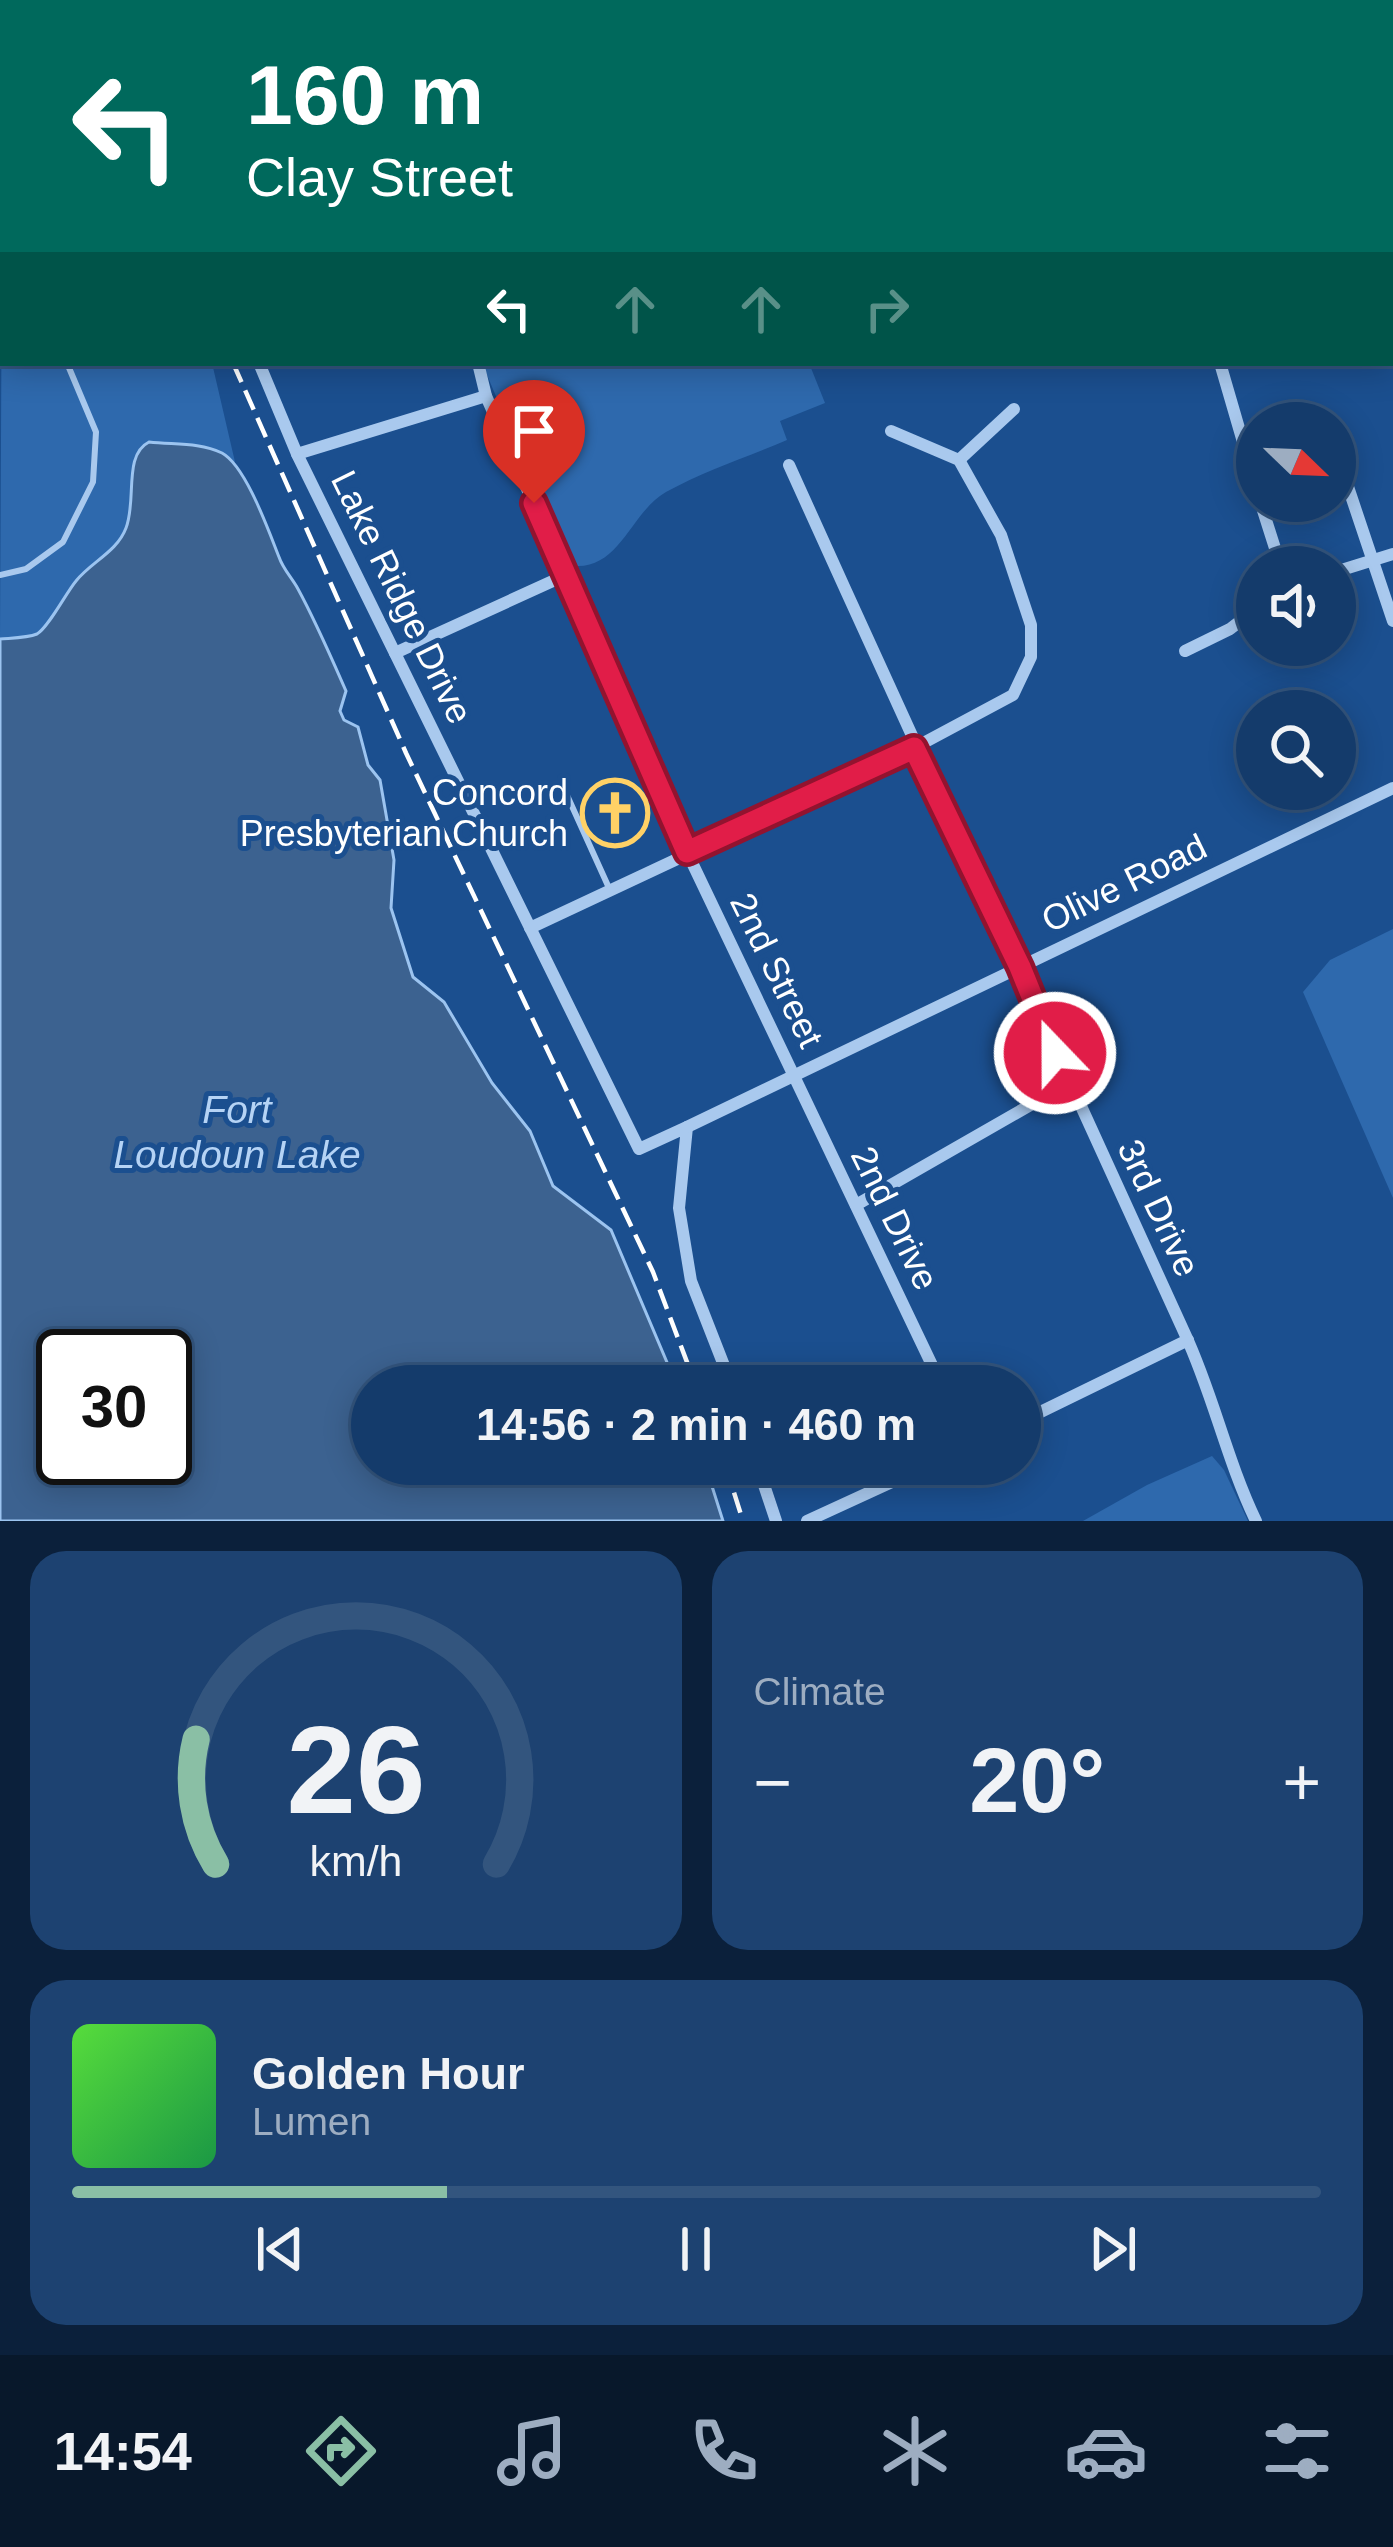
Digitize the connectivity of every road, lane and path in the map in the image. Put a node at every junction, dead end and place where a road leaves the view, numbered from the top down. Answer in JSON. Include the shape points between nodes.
{"nodes":[{"id":1,"x":68,"y":366,"type":"edge"},
{"id":2,"x":261,"y":366,"type":"edge"},
{"id":3,"x":479,"y":366,"type":"edge"},
{"id":4,"x":1221,"y":366,"type":"edge"},
{"id":5,"x":487,"y":395,"type":"junction"},
{"id":6,"x":1014,"y":409,"type":"dead end"},
{"id":7,"x":1236,"y":418,"type":"edge"},
{"id":8,"x":891,"y":431,"type":"dead end"},
{"id":9,"x":297,"y":454,"type":"junction"},
{"id":10,"x":959,"y":460,"type":"junction"},
{"id":11,"x":789,"y":465,"type":"dead end"},
{"id":12,"x":1356,"y":513,"type":"edge"},
{"id":13,"x":1393,"y":554,"type":"edge"},
{"id":14,"x":1372,"y":562,"type":"junction"},
{"id":15,"x":1356,"y":566,"type":"edge"},
{"id":16,"x":0,"y":575,"type":"edge"},
{"id":17,"x":566,"y":575,"type":"junction"},
{"id":18,"x":1393,"y":621,"type":"edge"},
{"id":19,"x":1236,"y":624,"type":"edge"},
{"id":20,"x":1185,"y":651,"type":"dead end"},
{"id":21,"x":395,"y":652,"type":"junction"},
{"id":22,"x":914,"y":748,"type":"junction"},
{"id":23,"x":1393,"y":788,"type":"edge"},
{"id":24,"x":566,"y":793,"type":"dead end"},
{"id":25,"x":687,"y":852,"type":"junction"},
{"id":26,"x":610,"y":890,"type":"junction"},
{"id":27,"x":530,"y":928,"type":"junction"},
{"id":28,"x":1020,"y":967,"type":"junction"},
{"id":29,"x":794,"y":1075,"type":"junction"},
{"id":30,"x":1067,"y":1084,"type":"junction"},
{"id":31,"x":688,"y":1127,"type":"junction"},
{"id":32,"x":856,"y":1204,"type":"junction"},
{"id":33,"x":1188,"y":1340,"type":"junction"},
{"id":34,"x":724,"y":1365,"type":"edge"},
{"id":35,"x":932,"y":1365,"type":"edge"},
{"id":36,"x":1041,"y":1412,"type":"edge"},
{"id":37,"x":764,"y":1485,"type":"edge"},
{"id":38,"x":885,"y":1485,"type":"edge"},
{"id":39,"x":776,"y":1521,"type":"edge"},
{"id":40,"x":807,"y":1521,"type":"edge"},
{"id":41,"x":1256,"y":1521,"type":"edge"}],
"edges":[{"from":1,"to":16,"type":"lane","via":[[96,432],[93,482],[63,542],[26,569]]},
{"from":2,"to":9,"type":"street","name":"Lake Ridge Drive"},
{"from":3,"to":5,"type":"street","name":"2nd Street"},
{"from":4,"to":7,"type":"street"},
{"from":5,"to":9,"type":"street"},
{"from":5,"to":17,"type":"street","name":"2nd Street"},
{"from":6,"to":10,"type":"street"},
{"from":8,"to":10,"type":"street"},
{"from":9,"to":21,"type":"street","name":"Lake Ridge Drive"},
{"from":10,"to":22,"type":"street","via":[[1001,535],[1030,625],[1031,657],[1013,695]]},
{"from":11,"to":22,"type":"street","name":"3rd Drive"},
{"from":12,"to":14,"type":"street"},
{"from":13,"to":14,"type":"street"},
{"from":14,"to":15,"type":"street"},
{"from":14,"to":18,"type":"street"},
{"from":17,"to":21,"type":"street"},
{"from":17,"to":25,"type":"street","name":"2nd Street"},
{"from":19,"to":20,"type":"street"},
{"from":21,"to":27,"type":"street","name":"Lake Ridge Drive"},
{"from":22,"to":25,"type":"street"},
{"from":22,"to":28,"type":"street","name":"3rd Drive"},
{"from":23,"to":28,"type":"street","name":"Olive Road"},
{"from":24,"to":26,"type":"lane"},
{"from":25,"to":26,"type":"street"},
{"from":25,"to":29,"type":"street","name":"2nd Street"},
{"from":26,"to":27,"type":"street"},
{"from":27,"to":31,"type":"street","name":"Lake Ridge Drive","via":[[640,1149]]},
{"from":28,"to":29,"type":"street","name":"Olive Road"},
{"from":28,"to":30,"type":"street","name":"3rd Drive"},
{"from":29,"to":31,"type":"street","name":"Olive Road"},
{"from":29,"to":32,"type":"street","name":"2nd Drive"},
{"from":30,"to":32,"type":"street"},
{"from":30,"to":33,"type":"street","name":"3rd Drive"},
{"from":31,"to":34,"type":"street","via":[[679,1208],[691,1281]]},
{"from":32,"to":35,"type":"street","name":"2nd Drive"},
{"from":33,"to":36,"type":"street"},
{"from":33,"to":41,"type":"street","name":"3rd Drive"},
{"from":37,"to":39,"type":"street"},
{"from":38,"to":40,"type":"street"}]}
